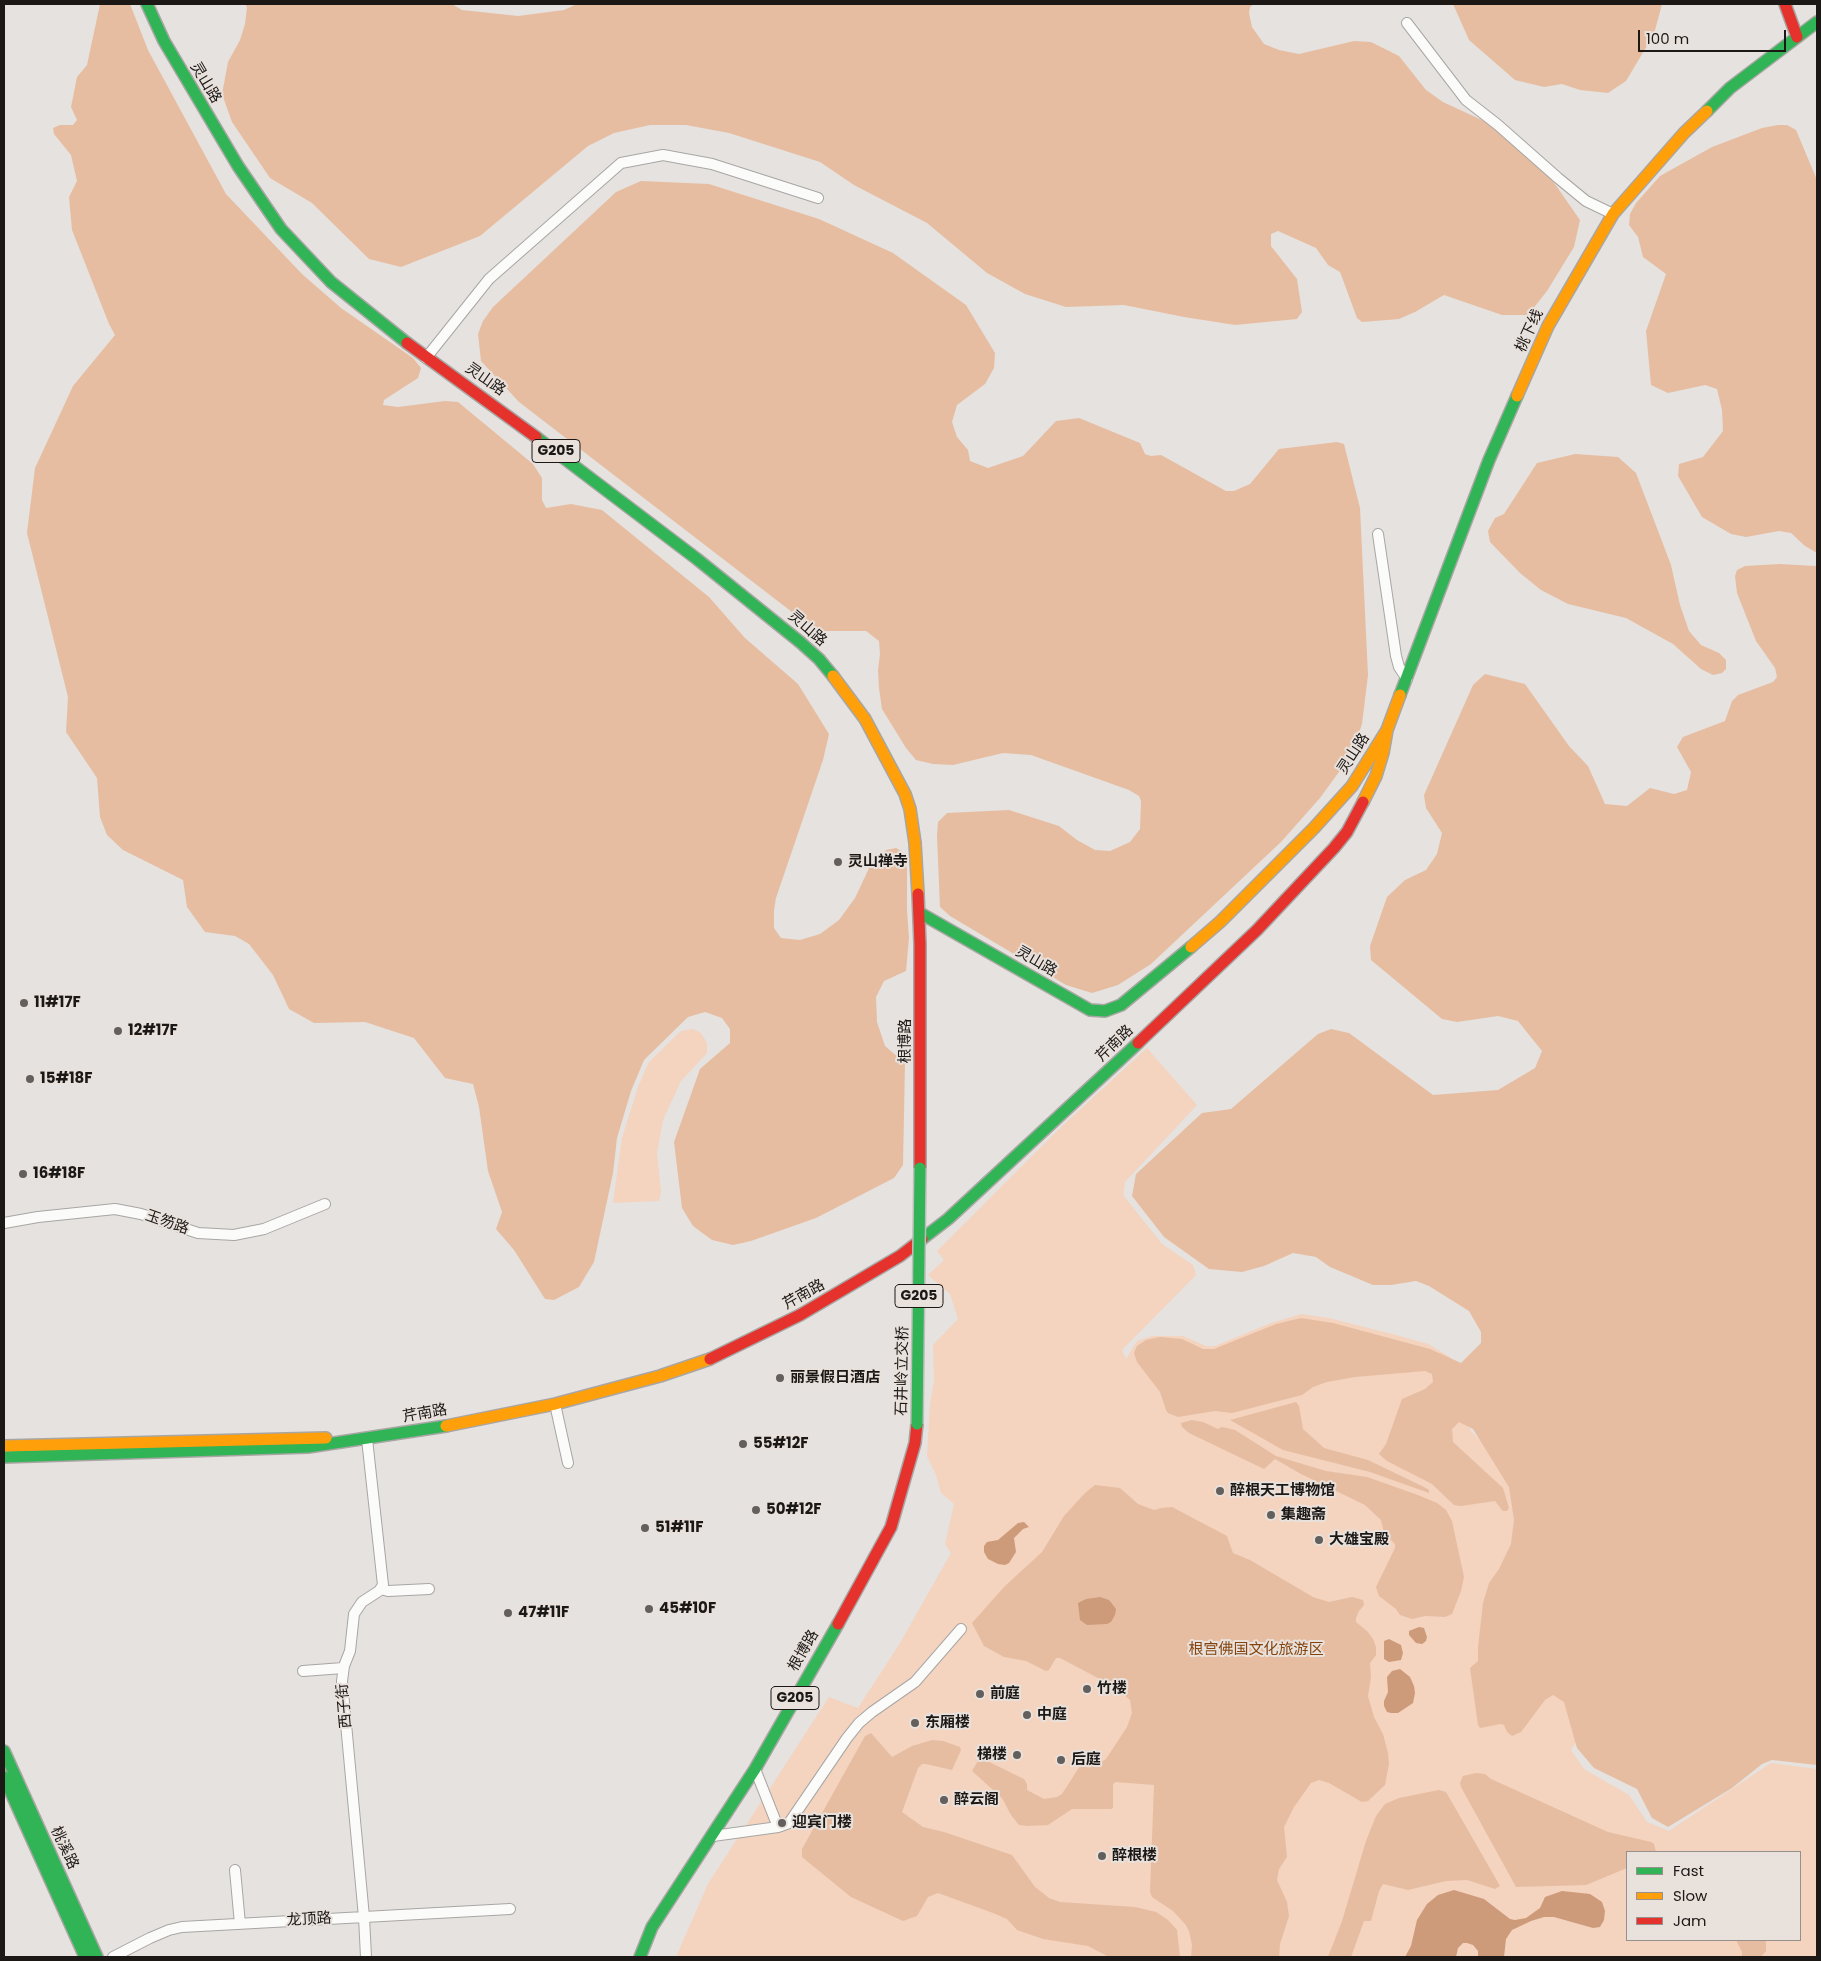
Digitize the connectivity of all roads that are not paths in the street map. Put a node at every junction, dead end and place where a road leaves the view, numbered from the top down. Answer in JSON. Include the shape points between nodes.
{"nodes":[{"id":1,"x":147,"y":4,"type":"edge"},
{"id":2,"x":1785,"y":4,"type":"edge"},
{"id":3,"x":1817,"y":22,"type":"edge"},
{"id":4,"x":1408,"y":23,"type":"dead end"},
{"id":5,"x":1797,"y":37,"type":"junction"},
{"id":6,"x":818,"y":198,"type":"dead end"},
{"id":7,"x":1613,"y":214,"type":"junction"},
{"id":8,"x":426,"y":358,"type":"junction"},
{"id":9,"x":1378,"y":534,"type":"dead end"},
{"id":10,"x":1407,"y":679,"type":"junction"},
{"id":11,"x":1387,"y":730,"type":"junction"},
{"id":12,"x":920,"y":914,"type":"junction"},
{"id":13,"x":920,"y":1168,"type":"joint"},
{"id":14,"x":325,"y":1204,"type":"dead end"},
{"id":15,"x":4,"y":1223,"type":"edge"},
{"id":16,"x":555,"y":1404,"type":"junction"},
{"id":17,"x":918,"y":1424,"type":"joint"},
{"id":18,"x":367,"y":1439,"type":"junction"},
{"id":19,"x":4,"y":1446,"type":"edge"},
{"id":20,"x":4,"y":1457,"type":"edge"},
{"id":21,"x":568,"y":1463,"type":"dead end"},
{"id":22,"x":429,"y":1588,"type":"dead end"},
{"id":23,"x":381,"y":1589,"type":"junction"},
{"id":24,"x":961,"y":1629,"type":"dead end"},
{"id":25,"x":343,"y":1668,"type":"junction"},
{"id":26,"x":303,"y":1672,"type":"dead end"},
{"id":27,"x":4,"y":1751,"type":"edge"},
{"id":28,"x":755,"y":1768,"type":"junction"},
{"id":29,"x":4,"y":1777,"type":"edge"},
{"id":30,"x":778,"y":1827,"type":"junction"},
{"id":31,"x":713,"y":1836,"type":"junction"},
{"id":32,"x":236,"y":1870,"type":"dead end"},
{"id":33,"x":510,"y":1909,"type":"dead end"},
{"id":34,"x":364,"y":1917,"type":"junction"},
{"id":35,"x":240,"y":1924,"type":"junction"},
{"id":36,"x":85,"y":1957,"type":"edge"},
{"id":37,"x":97,"y":1957,"type":"edge"},
{"id":38,"x":114,"y":1957,"type":"edge"},
{"id":39,"x":366,"y":1957,"type":"edge"},
{"id":40,"x":640,"y":1957,"type":"edge"}],
"edges":[{"from":1,"to":8,"type":"main road","name":"灵山路","number":"G205","via":[[188,85],[281,229],[331,282]]},
{"from":2,"to":5,"type":"main road"},
{"from":3,"to":5,"type":"main road","name":"桃下线"},
{"from":4,"to":7,"type":"street","via":[[1466,100],[1586,201]]},
{"from":5,"to":7,"type":"main road","name":"桃下线","via":[[1730,88],[1672,146]]},
{"from":6,"to":8,"type":"street","via":[[712,164],[664,156],[621,163],[489,279]]},
{"from":7,"to":10,"type":"main road","name":"桃下线","via":[[1576,275],[1537,350],[1489,460]]},
{"from":8,"to":12,"type":"main road","name":"灵山路","number":"G205","via":[[502,410],[697,559],[819,659],[865,719],[905,794],[916,843]]},
{"from":9,"to":10,"type":"street","via":[[1396,656]]},
{"from":10,"to":11,"type":"main road","name":"桃下线"},
{"from":11,"to":12,"type":"main road","name":"灵山路","via":[[1352,786],[1308,835],[1220,922],[1121,1005],[1105,1011],[1090,1010]]},
{"from":11,"to":16,"type":"main road","name":"芹南路","via":[[1376,776],[1347,832],[1334,848],[1257,930],[948,1219],[900,1256],[857,1283],[751,1340],[660,1376]]},
{"from":12,"to":13,"type":"main road","name":"根博路","number":"G205"},
{"from":13,"to":17,"type":"main road","name":"石井岭立交桥","number":"G205","bridge":true},
{"from":14,"to":15,"type":"street","name":"玉笏路","via":[[264,1229],[234,1235],[198,1233],[115,1209]]},
{"from":16,"to":18,"type":"main road","name":"芹南路"},
{"from":16,"to":21,"type":"street"},
{"from":17,"to":28,"type":"main road","name":"根博路","number":"G205","via":[[891,1527]]},
{"from":18,"to":19,"type":"main road","via":[[308,1437]]},
{"from":18,"to":20,"type":"main road","name":"芹南路","via":[[308,1447]]},
{"from":18,"to":23,"type":"street"},
{"from":22,"to":23,"type":"street"},
{"from":23,"to":25,"type":"street","name":"西子街","via":[[357,1609],[350,1651]]},
{"from":24,"to":30,"type":"street","via":[[915,1682],[859,1723],[789,1823]]},
{"from":25,"to":26,"type":"street"},
{"from":25,"to":34,"type":"street","name":"西子街"},
{"from":27,"to":37,"type":"main road","name":"桃溪路"},
{"from":28,"to":30,"type":"street"},
{"from":28,"to":31,"type":"main road","name":"根博路","number":"G205"},
{"from":29,"to":36,"type":"main road","name":"桃溪路"},
{"from":30,"to":31,"type":"street"},
{"from":31,"to":40,"type":"main road","name":"根博路","number":"G205","via":[[652,1927]]},
{"from":32,"to":35,"type":"street"},
{"from":33,"to":34,"type":"street","name":"龙顶路"},
{"from":34,"to":35,"type":"street","name":"龙顶路"},
{"from":34,"to":39,"type":"street","name":"西子街"},
{"from":35,"to":38,"type":"street","name":"龙顶路","via":[[169,1930]]}]}
